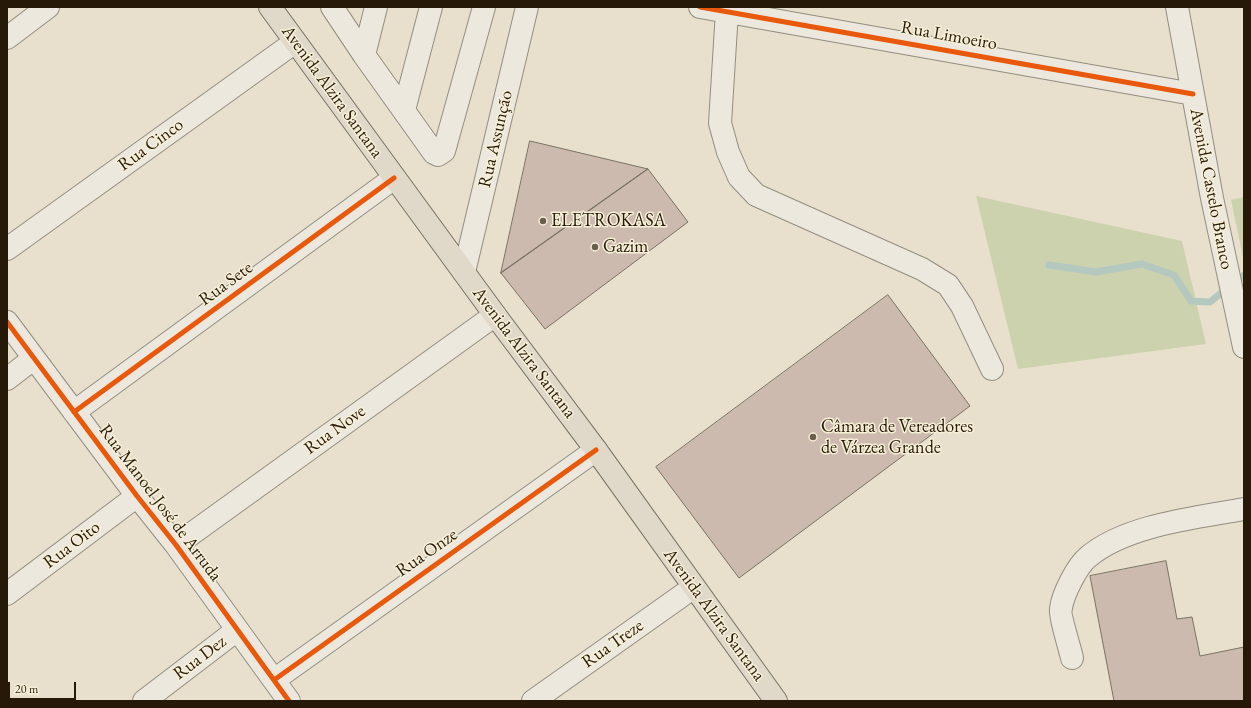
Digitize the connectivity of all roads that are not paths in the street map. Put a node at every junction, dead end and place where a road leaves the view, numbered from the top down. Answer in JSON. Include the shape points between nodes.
{"nodes":[{"id":1,"x":48,"y":7,"type":"edge"},
{"id":2,"x":270,"y":7,"type":"edge"},
{"id":3,"x":332,"y":7,"type":"edge"},
{"id":4,"x":376,"y":7,"type":"edge"},
{"id":5,"x":431,"y":7,"type":"edge"},
{"id":6,"x":484,"y":7,"type":"edge"},
{"id":7,"x":527,"y":7,"type":"edge"},
{"id":8,"x":700,"y":7,"type":"edge"},
{"id":9,"x":1177,"y":7,"type":"edge"},
{"id":10,"x":727,"y":11,"type":"junction"},
{"id":11,"x":7,"y":38,"type":"edge"},
{"id":12,"x":295,"y":42,"type":"junction"},
{"id":13,"x":364,"y":55,"type":"junction"},
{"id":14,"x":1193,"y":94,"type":"junction"},
{"id":15,"x":404,"y":110,"type":"junction"},
{"id":16,"x":394,"y":178,"type":"junction"},
{"id":17,"x":7,"y":249,"type":"edge"},
{"id":18,"x":464,"y":272,"type":"junction"},
{"id":19,"x":495,"y":315,"type":"junction"},
{"id":20,"x":7,"y":322,"type":"edge"},
{"id":21,"x":1244,"y":347,"type":"edge"},
{"id":22,"x":33,"y":359,"type":"junction"},
{"id":23,"x":992,"y":369,"type":"dead end"},
{"id":24,"x":7,"y":379,"type":"edge"},
{"id":25,"x":74,"y":412,"type":"junction"},
{"id":26,"x":596,"y":450,"type":"junction"},
{"id":27,"x":137,"y":496,"type":"junction"},
{"id":28,"x":1244,"y":509,"type":"edge"},
{"id":29,"x":176,"y":545,"type":"junction"},
{"id":30,"x":694,"y":587,"type":"junction"},
{"id":31,"x":7,"y":594,"type":"edge"},
{"id":32,"x":237,"y":630,"type":"junction"},
{"id":33,"x":1072,"y":658,"type":"dead end"},
{"id":34,"x":274,"y":680,"type":"junction"},
{"id":35,"x":144,"y":701,"type":"edge"},
{"id":36,"x":289,"y":701,"type":"edge"},
{"id":37,"x":533,"y":701,"type":"edge"},
{"id":38,"x":776,"y":701,"type":"edge"}],
"edges":[{"from":1,"to":11,"type":"street"},
{"from":2,"to":12,"type":"main road","name":"Avenida Alzira Santana"},
{"from":3,"to":13,"type":"street"},
{"from":4,"to":13,"type":"street"},
{"from":5,"to":15,"type":"street"},
{"from":6,"to":15,"type":"street","via":[[444,151],[438,155],[434,153]]},
{"from":7,"to":18,"type":"street","name":"Rua Assunção"},
{"from":8,"to":10,"type":"street","name":"Rua Limoeiro"},
{"from":9,"to":14,"type":"street","name":"Avenida Castelo Branco"},
{"from":10,"to":14,"type":"street","name":"Rua Limoeiro"},
{"from":10,"to":23,"type":"street","via":[[720,122],[728,152],[739,177],[756,194],[922,269],[948,285],[962,306]]},
{"from":12,"to":16,"type":"main road","name":"Avenida Alzira Santana"},
{"from":12,"to":17,"type":"street","name":"Rua Cinco"},
{"from":13,"to":15,"type":"street"},
{"from":14,"to":21,"type":"street","name":"Avenida Castelo Branco"},
{"from":16,"to":18,"type":"main road","name":"Avenida Alzira Santana"},
{"from":16,"to":25,"type":"street","name":"Rua Sete"},
{"from":18,"to":19,"type":"main road","name":"Avenida Alzira Santana"},
{"from":19,"to":26,"type":"main road","name":"Avenida Alzira Santana"},
{"from":19,"to":29,"type":"street","name":"Rua Nove"},
{"from":20,"to":22,"type":"street","name":"Rua Manoel José de Arruda"},
{"from":22,"to":24,"type":"street"},
{"from":22,"to":25,"type":"street","name":"Rua Manoel José de Arruda"},
{"from":25,"to":27,"type":"street","name":"Rua Manoel José de Arruda"},
{"from":26,"to":30,"type":"main road","name":"Avenida Alzira Santana"},
{"from":26,"to":34,"type":"street","name":"Rua Onze"},
{"from":27,"to":29,"type":"street","name":"Rua Manoel José de Arruda"},
{"from":27,"to":31,"type":"street","name":"Rua Oito"},
{"from":28,"to":33,"type":"street","via":[[1150,527],[1107,543],[1086,558],[1069,583],[1060,609]]},
{"from":29,"to":32,"type":"street","name":"Rua Manoel José de Arruda"},
{"from":30,"to":37,"type":"street","name":"Rua Treze"},
{"from":30,"to":38,"type":"main road","name":"Avenida Alzira Santana"},
{"from":32,"to":34,"type":"street","name":"Rua Manoel José de Arruda"},
{"from":32,"to":35,"type":"street","name":"Rua Dez"},
{"from":34,"to":36,"type":"street","name":"Rua Manoel José de Arruda"}]}
